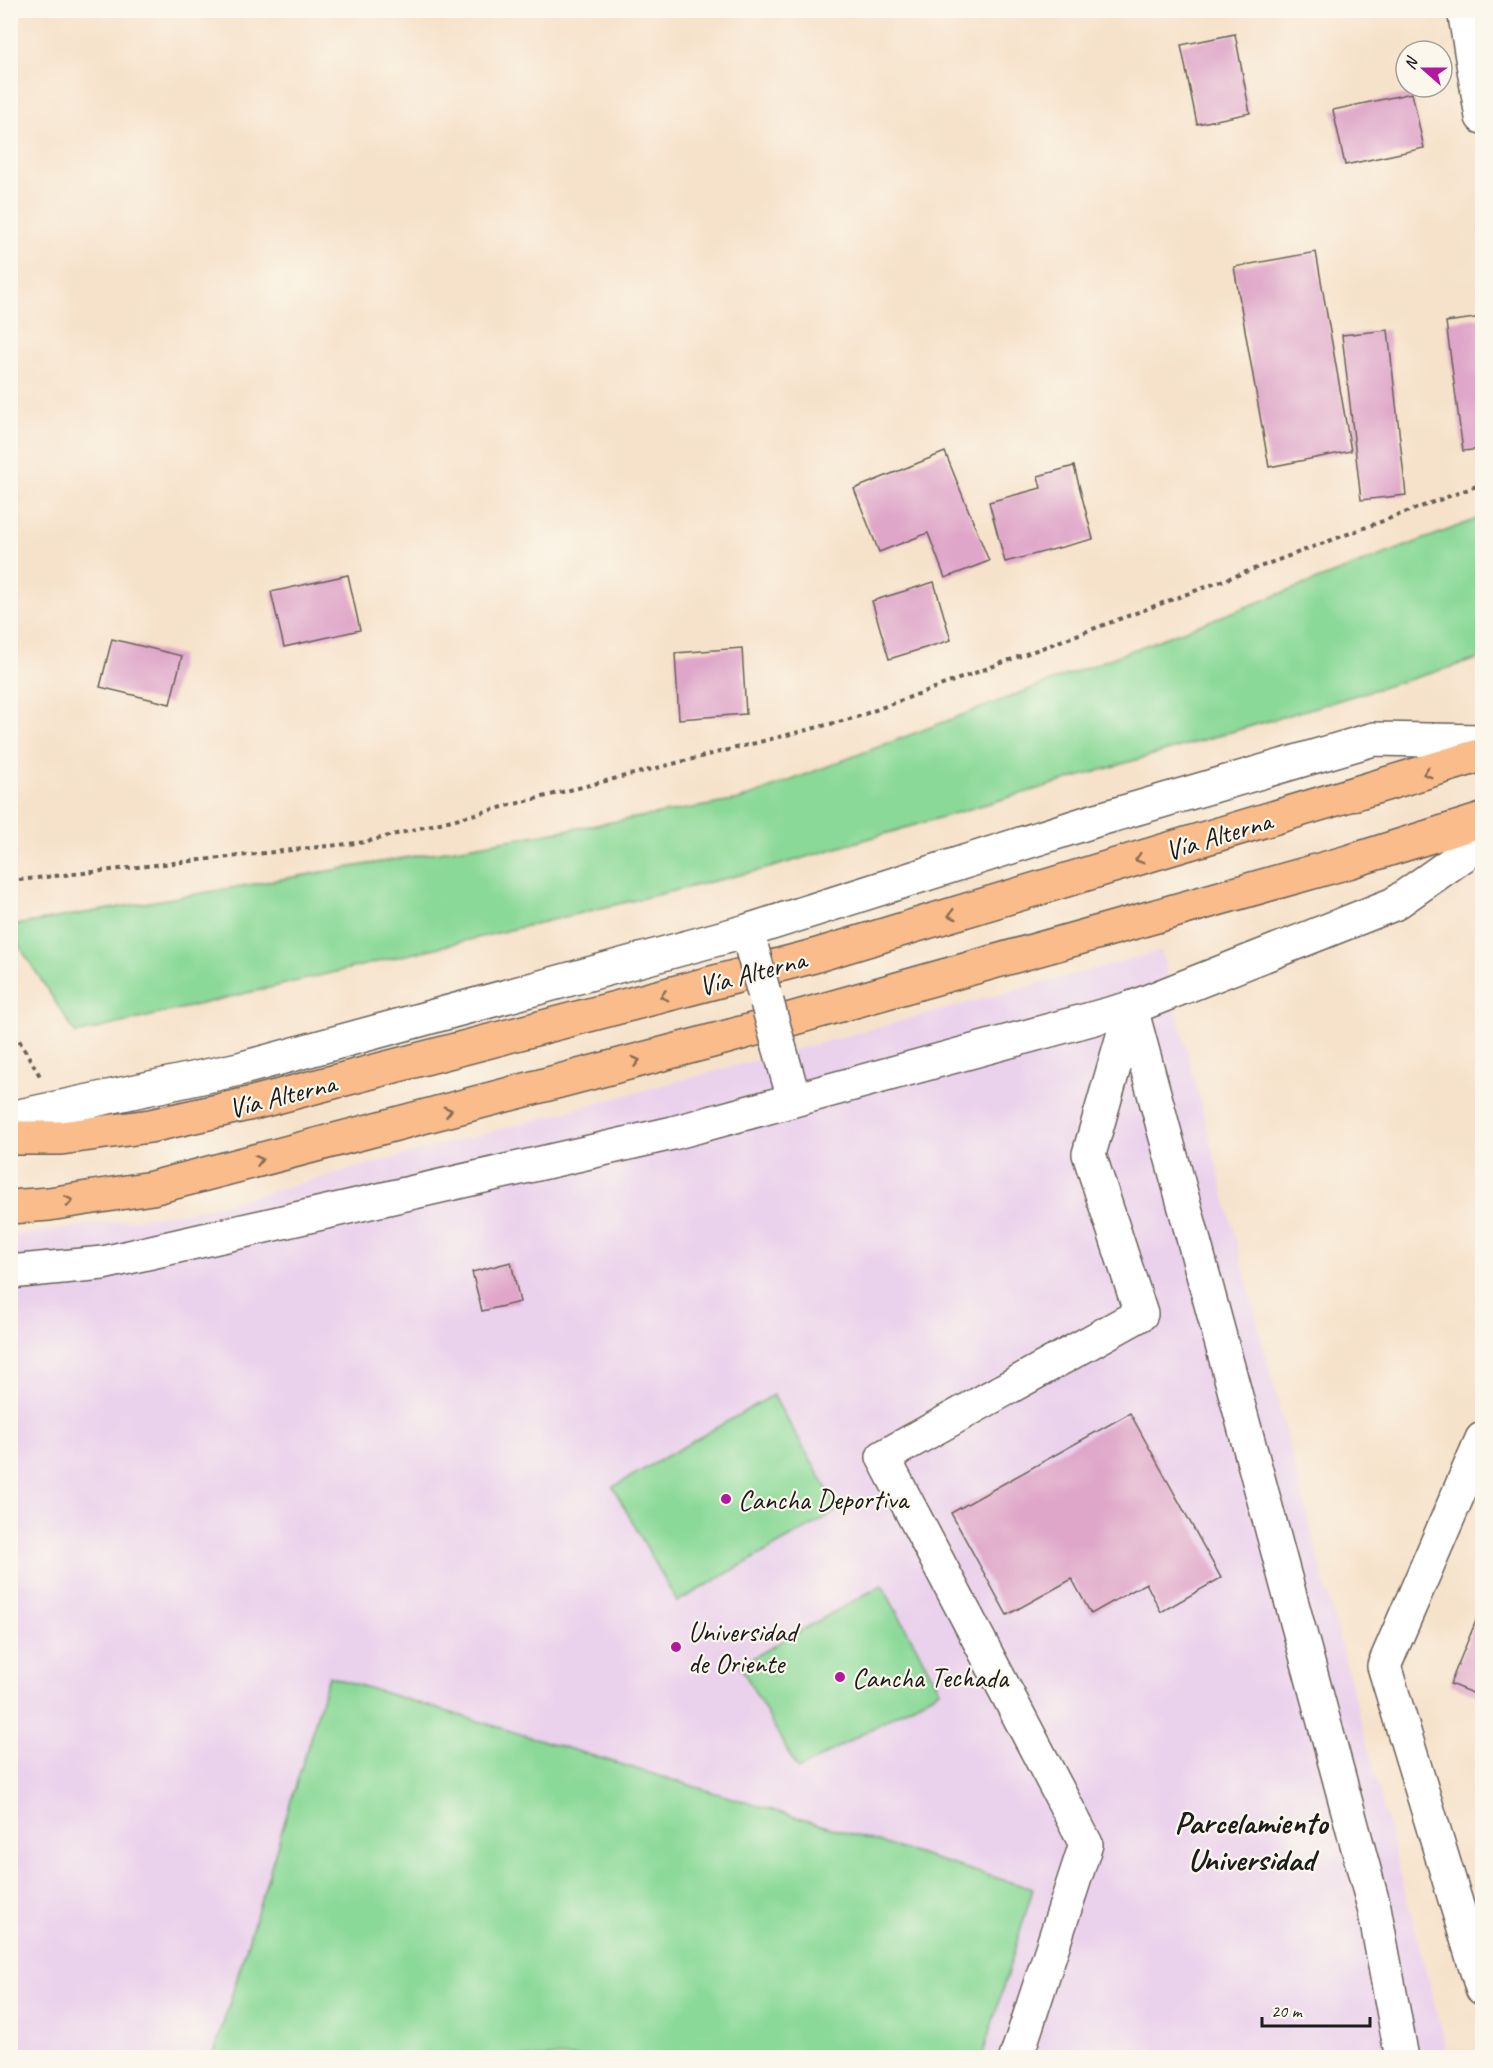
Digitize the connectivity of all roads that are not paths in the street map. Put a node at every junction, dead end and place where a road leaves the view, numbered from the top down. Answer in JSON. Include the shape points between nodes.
{"nodes":[{"id":1,"x":1464,"y":10,"type":"edge"},
{"id":2,"x":1482,"y":117,"type":"edge"},
{"id":3,"x":1482,"y":741,"type":"edge"},
{"id":4,"x":1482,"y":755,"type":"edge"},
{"id":5,"x":1482,"y":820,"type":"edge"},
{"id":6,"x":1482,"y":842,"type":"edge"},
{"id":7,"x":749,"y":940,"type":"junction"},
{"id":8,"x":1131,"y":1008,"type":"junction"},
{"id":9,"x":794,"y":1099,"type":"junction"},
{"id":10,"x":10,"y":1118,"type":"edge"},
{"id":11,"x":10,"y":1138,"type":"edge"},
{"id":12,"x":10,"y":1207,"type":"edge"},
{"id":13,"x":10,"y":1272,"type":"edge"},
{"id":14,"x":1482,"y":1439,"type":"edge"},
{"id":15,"x":1482,"y":1988,"type":"edge"},
{"id":16,"x":1016,"y":2058,"type":"edge"},
{"id":17,"x":1402,"y":2058,"type":"edge"}],
"edges":[{"from":1,"to":2,"type":"street"},
{"from":3,"to":7,"type":"street","via":[[1374,740],[1093,821]]},
{"from":4,"to":11,"type":"highway","name":"Vía Alterna","one_way":true,"via":[[814,956],[264,1100],[150,1126],[61,1138]]},
{"from":12,"to":5,"type":"highway","name":"Vía Alterna","one_way":true,"via":[[153,1188],[451,1110],[762,1028],[1348,862]]},
{"from":6,"to":8,"type":"street","via":[[1394,904]]},
{"from":7,"to":9,"type":"street","bridge":true},
{"from":7,"to":10,"type":"street","via":[[239,1068]]},
{"from":8,"to":9,"type":"street"},
{"from":8,"to":16,"type":"street","via":[[1089,1154],[1141,1314],[883,1457],[1086,1844]]},
{"from":8,"to":17,"type":"street","via":[[1374,1907]]},
{"from":9,"to":13,"type":"street","via":[[673,1133],[114,1260]]},
{"from":14,"to":15,"type":"street","via":[[1384,1666]]}]}
